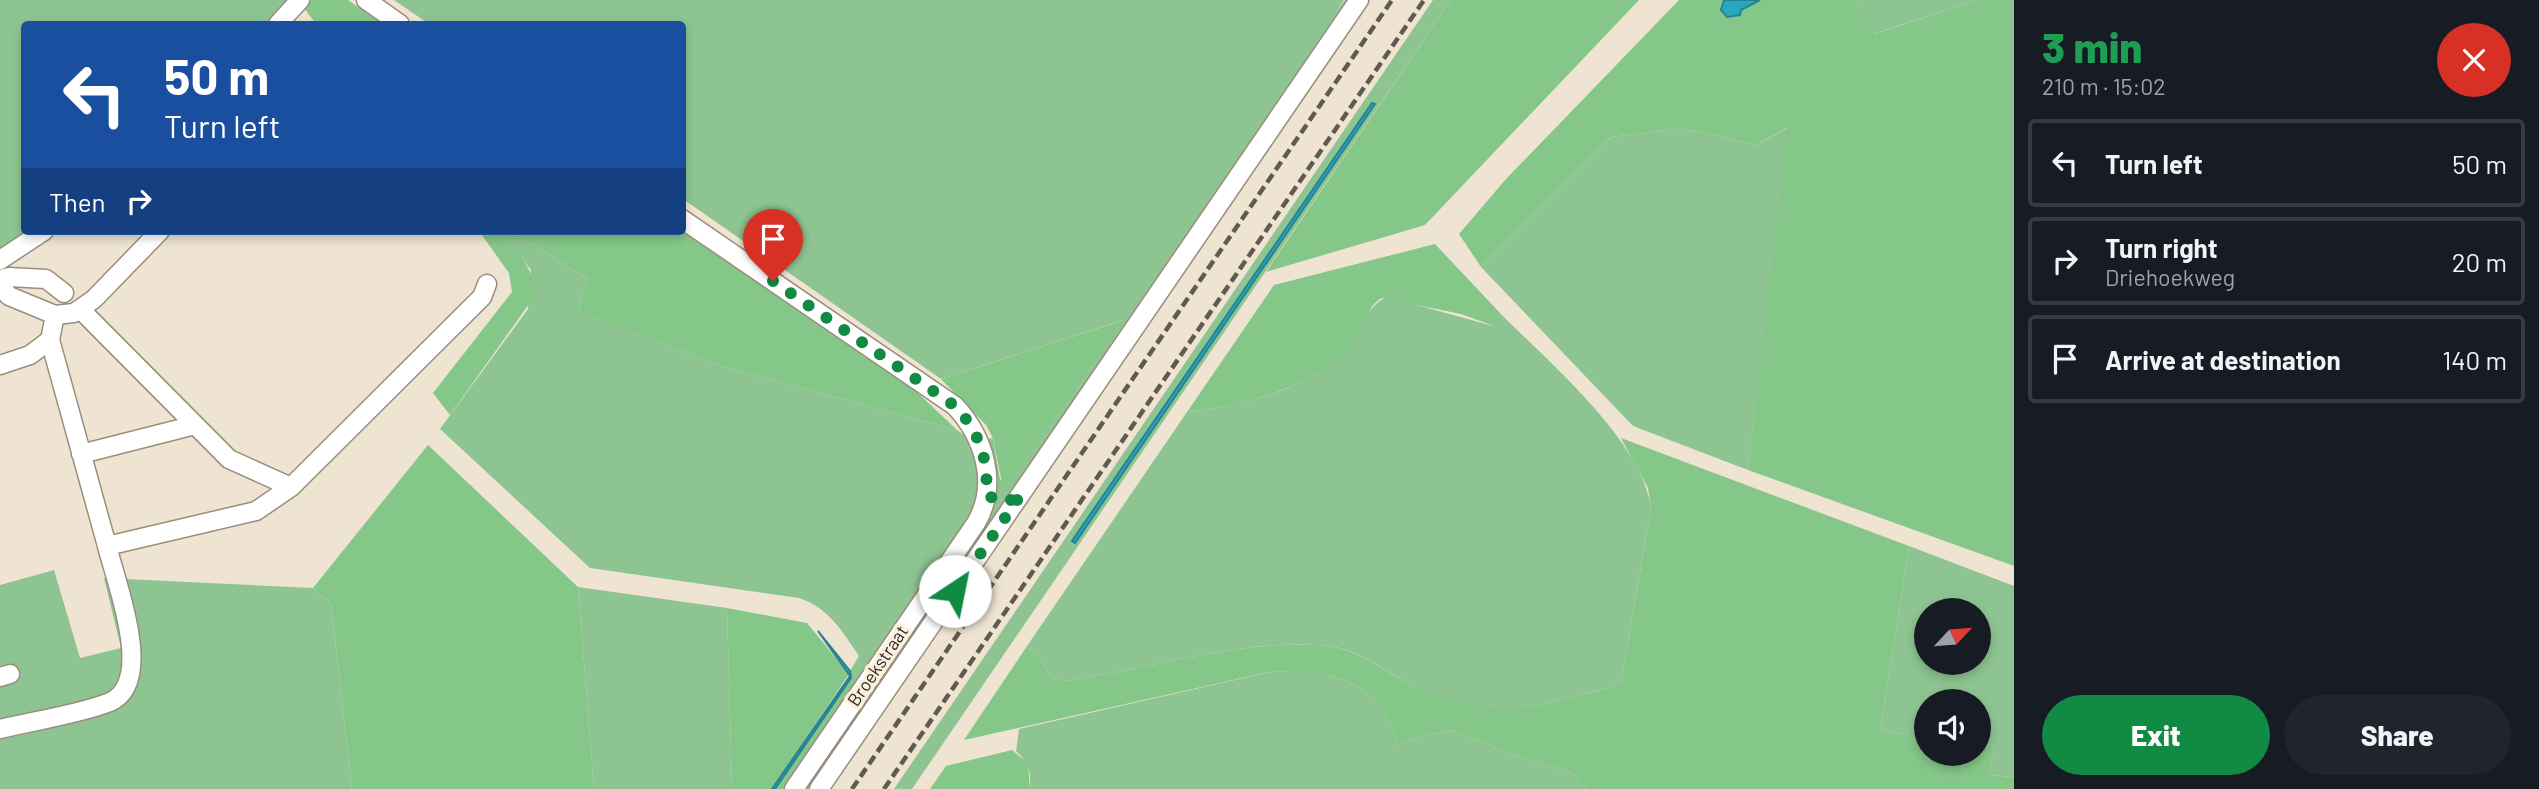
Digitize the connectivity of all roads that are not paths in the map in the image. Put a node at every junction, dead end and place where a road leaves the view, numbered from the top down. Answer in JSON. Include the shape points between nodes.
{"nodes":[{"id":1,"x":300,"y":0,"type":"edge"},
{"id":2,"x":366,"y":0,"type":"edge"},
{"id":3,"x":1359,"y":0,"type":"edge"},
{"id":4,"x":281,"y":21,"type":"edge"},
{"id":5,"x":396,"y":21,"type":"edge"},
{"id":6,"x":686,"y":222,"type":"edge"},
{"id":7,"x":38,"y":235,"type":"edge"},
{"id":8,"x":156,"y":235,"type":"edge"},
{"id":9,"x":0,"y":260,"type":"edge"},
{"id":10,"x":0,"y":279,"type":"edge"},
{"id":11,"x":487,"y":284,"type":"dead end"},
{"id":12,"x":0,"y":286,"type":"edge"},
{"id":13,"x":64,"y":293,"type":"dead end"},
{"id":14,"x":80,"y":309,"type":"junction"},
{"id":15,"x":55,"y":315,"type":"junction"},
{"id":16,"x":50,"y":340,"type":"junction"},
{"id":17,"x":0,"y":365,"type":"edge"},
{"id":18,"x":195,"y":425,"type":"junction"},
{"id":19,"x":81,"y":454,"type":"junction"},
{"id":20,"x":291,"y":487,"type":"junction"},
{"id":21,"x":1022,"y":493,"type":"junction"},
{"id":22,"x":985,"y":501,"type":"junction"},
{"id":23,"x":107,"y":545,"type":"junction"},
{"id":24,"x":0,"y":729,"type":"edge"},
{"id":25,"x":794,"y":789,"type":"edge"},
{"id":26,"x":819,"y":789,"type":"edge"}],
"edges":[{"from":1,"to":4,"type":"street"},
{"from":2,"to":5,"type":"street"},
{"from":3,"to":21,"type":"street"},
{"from":6,"to":22,"type":"street","via":[[955,406],[968,420],[982,449],[987,469]]},
{"from":7,"to":9,"type":"street"},
{"from":8,"to":14,"type":"street"},
{"from":10,"to":13,"type":"street","via":[[46,279]]},
{"from":11,"to":20,"type":"street","via":[[482,297]]},
{"from":12,"to":15,"type":"street","via":[[9,296]]},
{"from":14,"to":15,"type":"street"},
{"from":14,"to":18,"type":"street"},
{"from":15,"to":16,"type":"street"},
{"from":16,"to":17,"type":"street","via":[[30,355]]},
{"from":16,"to":19,"type":"street"},
{"from":18,"to":19,"type":"street"},
{"from":18,"to":20,"type":"street","via":[[229,459]]},
{"from":19,"to":23,"type":"street"},
{"from":20,"to":23,"type":"street","via":[[256,511]]},
{"from":21,"to":22,"type":"street","via":[[1006,503]]},
{"from":21,"to":26,"type":"street"},
{"from":22,"to":25,"type":"street","name":"Broekstraat"},
{"from":23,"to":24,"type":"street","via":[[131,641],[134,665],[127,683],[113,701]]}]}
